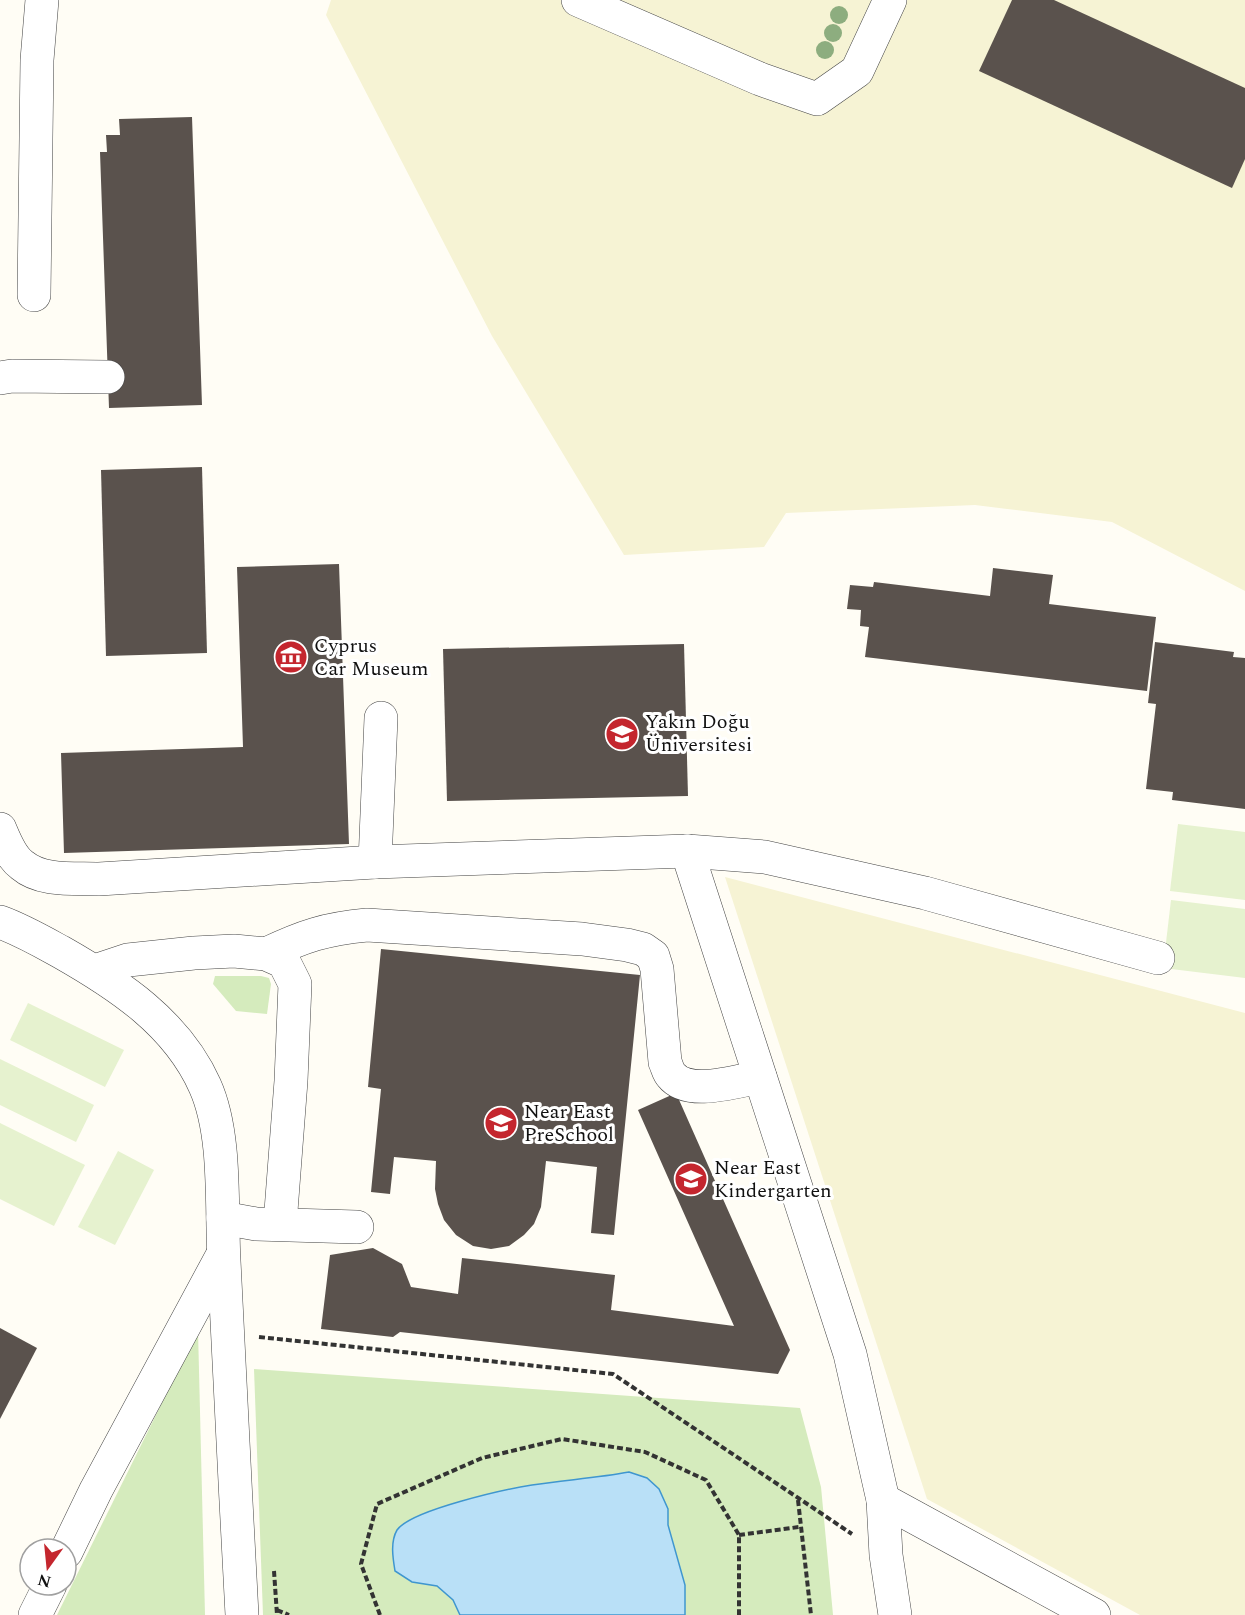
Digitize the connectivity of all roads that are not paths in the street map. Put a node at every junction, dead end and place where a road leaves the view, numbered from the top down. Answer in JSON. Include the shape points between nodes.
{"nodes":[{"id":1,"x":42,"y":0,"type":"edge"},
{"id":2,"x":578,"y":0,"type":"edge"},
{"id":3,"x":890,"y":0,"type":"edge"},
{"id":4,"x":34,"y":296,"type":"dead end"},
{"id":5,"x":4,"y":376,"type":"edge"},
{"id":6,"x":108,"y":377,"type":"dead end"},
{"id":7,"x":381,"y":718,"type":"dead end"},
{"id":8,"x":0,"y":829,"type":"edge"},
{"id":9,"x":687,"y":851,"type":"junction"},
{"id":10,"x":375,"y":862,"type":"junction"},
{"id":11,"x":0,"y":901,"type":"edge"},
{"id":12,"x":10,"y":926,"type":"edge"},
{"id":13,"x":266,"y":954,"type":"junction"},
{"id":14,"x":1158,"y":958,"type":"dead end"},
{"id":15,"x":95,"y":971,"type":"junction"},
{"id":16,"x":760,"y":1077,"type":"junction"},
{"id":17,"x":223,"y":1218,"type":"junction"},
{"id":18,"x":280,"y":1224,"type":"junction"},
{"id":19,"x":357,"y":1227,"type":"dead end"},
{"id":20,"x":223,"y":1254,"type":"junction"},
{"id":21,"x":883,"y":1500,"type":"junction"},
{"id":22,"x":73,"y":1537,"type":"edge"},
{"id":23,"x":44,"y":1597,"type":"edge"},
{"id":24,"x":35,"y":1615,"type":"edge"},
{"id":25,"x":242,"y":1615,"type":"edge"},
{"id":26,"x":895,"y":1615,"type":"edge"},
{"id":27,"x":1094,"y":1615,"type":"edge"}],
"edges":[{"from":1,"to":4,"type":"street","via":[[37,60]]},
{"from":2,"to":3,"type":"street","via":[[760,79],[817,99],[857,71]]},
{"from":5,"to":6,"type":"street"},
{"from":7,"to":10,"type":"street"},
{"from":8,"to":10,"type":"street","via":[[21,864],[38,874],[66,878]]},
{"from":9,"to":10,"type":"street"},
{"from":9,"to":14,"type":"street","via":[[765,856],[925,893]]},
{"from":9,"to":16,"type":"street"},
{"from":11,"to":12,"type":"street"},
{"from":12,"to":15,"type":"street"},
{"from":13,"to":15,"type":"street","via":[[234,951],[159,956],[128,960]]},
{"from":13,"to":16,"type":"street","via":[[302,937],[334,928],[367,925],[582,939],[643,949],[653,956],[657,969],[665,1062],[670,1075],[681,1084],[697,1088]]},
{"from":13,"to":18,"type":"street","via":[[284,962],[295,984]]},
{"from":15,"to":17,"type":"street","via":[[148,1009],[172,1033],[206,1087],[215,1122]]},
{"from":16,"to":21,"type":"street","via":[[850,1354]]},
{"from":17,"to":18,"type":"street"},
{"from":17,"to":20,"type":"street"},
{"from":18,"to":19,"type":"street"},
{"from":20,"to":22,"type":"street"},
{"from":20,"to":25,"type":"street"},
{"from":21,"to":26,"type":"street"},
{"from":21,"to":27,"type":"street"},
{"from":23,"to":24,"type":"street"}]}
